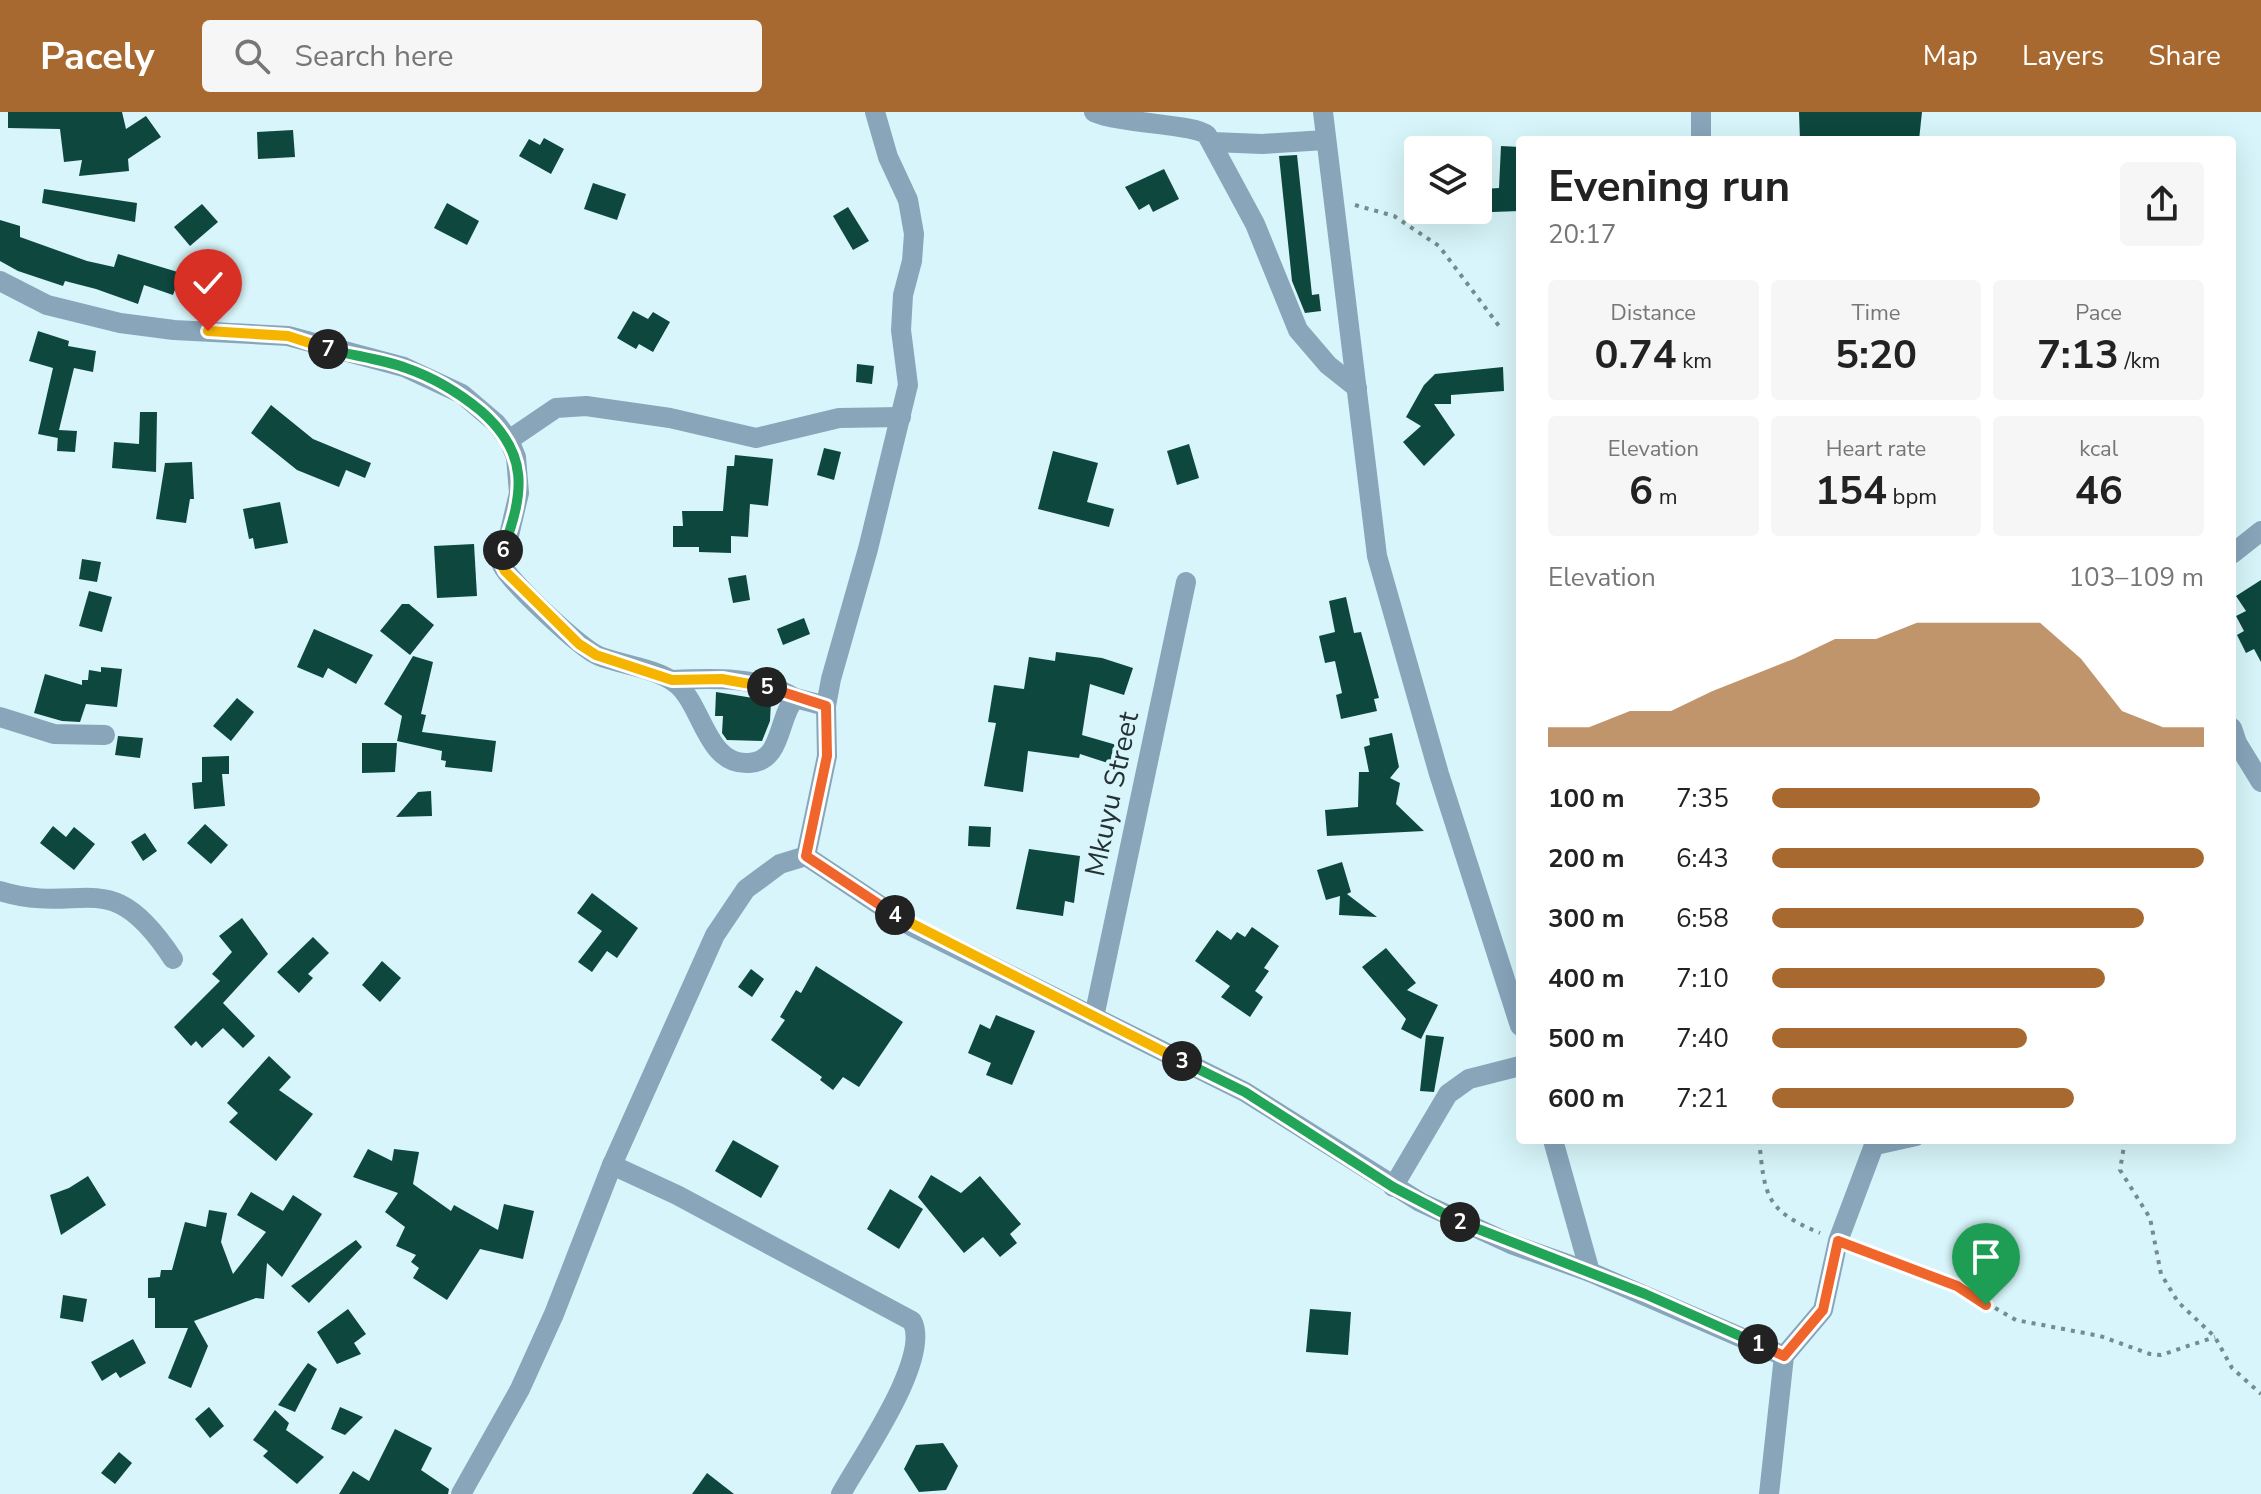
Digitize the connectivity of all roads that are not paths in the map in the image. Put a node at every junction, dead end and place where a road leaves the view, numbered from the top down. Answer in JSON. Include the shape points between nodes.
{"nodes":[{"id":1,"x":875,"y":112,"type":"edge"},
{"id":2,"x":1094,"y":112,"type":"edge"},
{"id":3,"x":1323,"y":112,"type":"edge"},
{"id":4,"x":1701,"y":112,"type":"edge"},
{"id":5,"x":1701,"y":136,"type":"edge"},
{"id":6,"x":1325,"y":140,"type":"junction"},
{"id":7,"x":1212,"y":142,"type":"junction"},
{"id":8,"x":0,"y":281,"type":"edge"},
{"id":9,"x":1357,"y":388,"type":"junction"},
{"id":10,"x":901,"y":417,"type":"junction"},
{"id":11,"x":509,"y":440,"type":"junction"},
{"id":12,"x":2261,"y":531,"type":"edge"},
{"id":13,"x":2236,"y":551,"type":"edge"},
{"id":14,"x":1186,"y":582,"type":"dead end"},
{"id":15,"x":672,"y":680,"type":"junction"},
{"id":16,"x":795,"y":698,"type":"junction"},
{"id":17,"x":826,"y":706,"type":"junction"},
{"id":18,"x":0,"y":717,"type":"edge"},
{"id":19,"x":105,"y":735,"type":"dead end"},
{"id":20,"x":2236,"y":740,"type":"edge"},
{"id":21,"x":2261,"y":782,"type":"edge"},
{"id":22,"x":806,"y":856,"type":"junction"},
{"id":23,"x":0,"y":891,"type":"edge"},
{"id":24,"x":173,"y":959,"type":"dead end"},
{"id":25,"x":1516,"y":1014,"type":"edge"},
{"id":26,"x":1094,"y":1017,"type":"junction"},
{"id":27,"x":1516,"y":1067,"type":"edge"},
{"id":28,"x":1554,"y":1144,"type":"edge"},
{"id":29,"x":1874,"y":1145,"type":"edge"},
{"id":30,"x":612,"y":1165,"type":"junction"},
{"id":31,"x":1393,"y":1187,"type":"junction"},
{"id":32,"x":1590,"y":1272,"type":"junction"},
{"id":33,"x":1784,"y":1356,"type":"junction"},
{"id":34,"x":461,"y":1494,"type":"edge"},
{"id":35,"x":841,"y":1494,"type":"edge"},
{"id":36,"x":1769,"y":1494,"type":"edge"}],
"edges":[{"from":1,"to":10,"type":"street","via":[[908,200],[914,234],[903,295],[908,385]]},
{"from":2,"to":7,"type":"street","via":[[1132,122],[1199,128]]},
{"from":3,"to":6,"type":"street"},
{"from":4,"to":5,"type":"street"},
{"from":6,"to":7,"type":"street"},
{"from":6,"to":9,"type":"street"},
{"from":7,"to":9,"type":"street","via":[[1255,224],[1294,324],[1321,359]]},
{"from":8,"to":11,"type":"street","via":[[47,305],[120,323],[288,336],[404,367],[462,394]]},
{"from":9,"to":25,"type":"street","via":[[1377,556],[1439,774]]},
{"from":10,"to":11,"type":"street","via":[[839,418],[756,438],[586,406],[556,408]]},
{"from":10,"to":17,"type":"street"},
{"from":11,"to":15,"type":"street","via":[[519,493],[501,558],[505,571],[587,650]]},
{"from":12,"to":13,"type":"street"},
{"from":14,"to":26,"type":"street","name":"Mkuyu Street"},
{"from":15,"to":16,"type":"street","via":[[743,681]]},
{"from":15,"to":16,"type":"street","via":[[693,704],[716,747],[740,762],[765,759],[773,751]]},
{"from":16,"to":17,"type":"street"},
{"from":17,"to":22,"type":"street","via":[[827,756]]},
{"from":18,"to":19,"type":"street","via":[[54,734]]},
{"from":20,"to":21,"type":"street"},
{"from":22,"to":26,"type":"street","via":[[911,926]]},
{"from":22,"to":30,"type":"street","via":[[780,864],[746,889],[715,935]]},
{"from":23,"to":24,"type":"street","via":[[21,897],[115,900],[156,933]]},
{"from":26,"to":31,"type":"street","via":[[1245,1092]]},
{"from":27,"to":31,"type":"street","via":[[1469,1079],[1448,1094]]},
{"from":28,"to":32,"type":"street"},
{"from":29,"to":33,"type":"street","via":[[1838,1241],[1823,1310]]},
{"from":30,"to":34,"type":"street","via":[[549,1327]]},
{"from":30,"to":35,"type":"street","via":[[912,1321],[917,1331],[912,1361]]},
{"from":31,"to":32,"type":"street","via":[[1499,1239]]},
{"from":32,"to":33,"type":"street"},
{"from":33,"to":36,"type":"street"}]}
